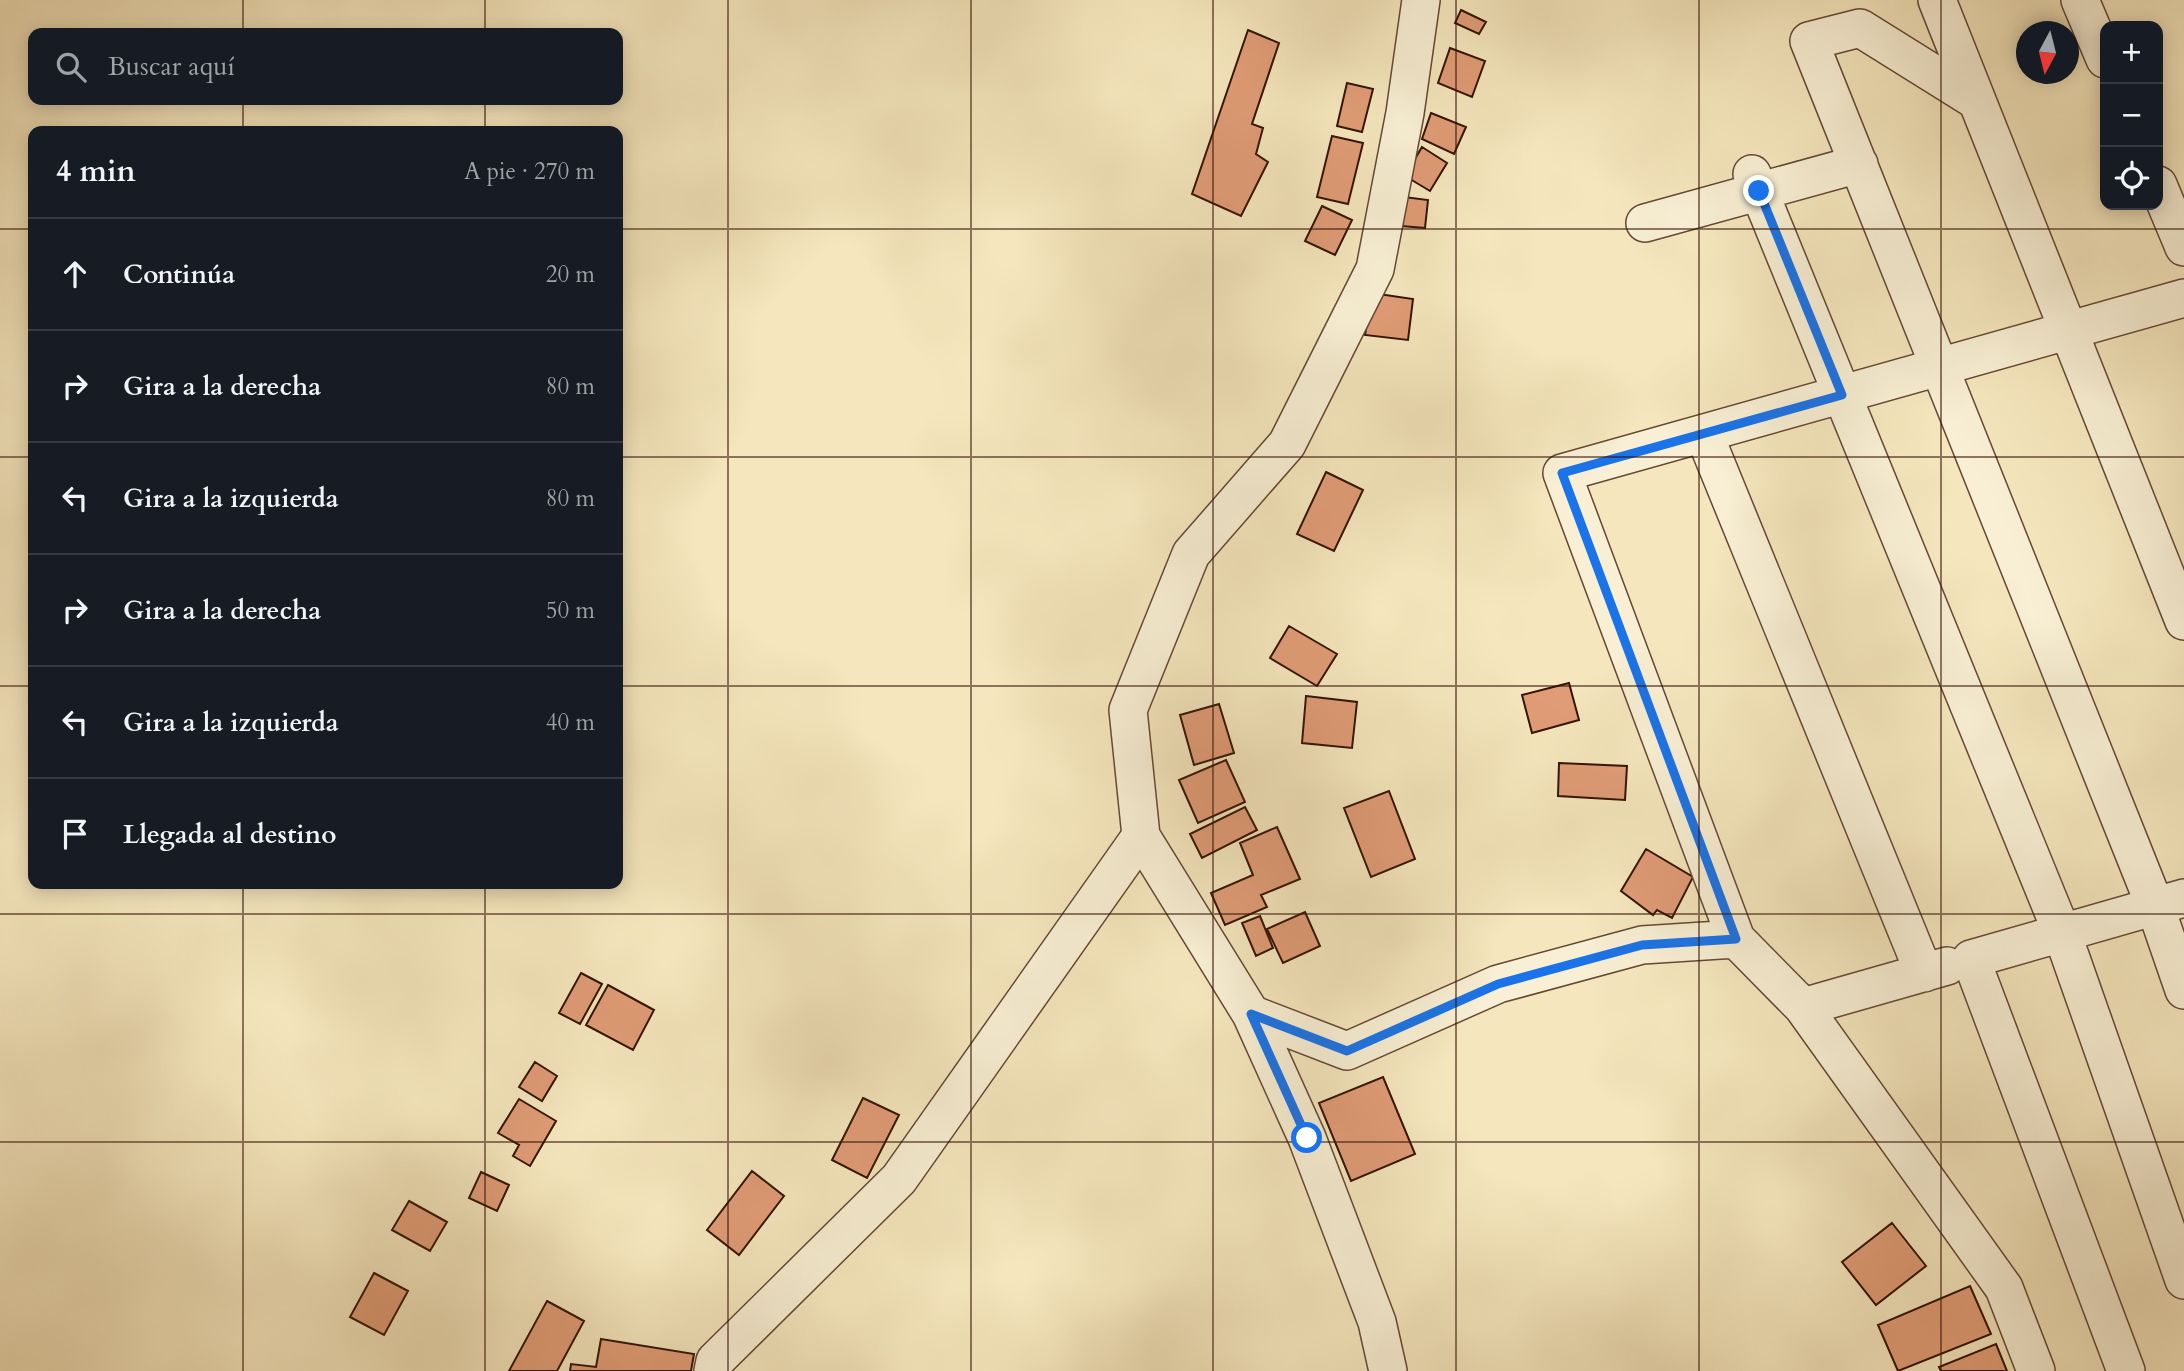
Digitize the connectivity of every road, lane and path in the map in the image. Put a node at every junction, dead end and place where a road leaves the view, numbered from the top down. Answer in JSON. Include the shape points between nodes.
{"nodes":[{"id":1,"x":1421,"y":0,"type":"edge"},
{"id":2,"x":1937,"y":0,"type":"edge"},
{"id":3,"x":2083,"y":1,"type":"edge"},
{"id":4,"x":2100,"y":47,"type":"edge"},
{"id":5,"x":1977,"y":101,"type":"junction"},
{"id":6,"x":1859,"y":164,"type":"junction"},
{"id":7,"x":1755,"y":183,"type":"junction"},
{"id":8,"x":2163,"y":197,"type":"edge"},
{"id":9,"x":1645,"y":223,"type":"dead end"},
{"id":10,"x":2184,"y":247,"type":"edge"},
{"id":11,"x":2184,"y":298,"type":"edge"},
{"id":12,"x":2068,"y":331,"type":"junction"},
{"id":13,"x":1940,"y":367,"type":"junction"},
{"id":14,"x":1842,"y":395,"type":"junction"},
{"id":15,"x":1704,"y":434,"type":"junction"},
{"id":16,"x":2184,"y":621,"type":"edge"},
{"id":17,"x":1141,"y":836,"type":"junction"},
{"id":18,"x":2170,"y":902,"type":"edge"},
{"id":19,"x":2062,"y":933,"type":"junction"},
{"id":20,"x":1736,"y":939,"type":"junction"},
{"id":21,"x":1971,"y":959,"type":"junction"},
{"id":22,"x":1924,"y":973,"type":"junction"},
{"id":23,"x":2184,"y":990,"type":"edge"},
{"id":24,"x":1803,"y":1007,"type":"junction"},
{"id":25,"x":1251,"y":1014,"type":"junction"},
{"id":26,"x":2184,"y":1280,"type":"edge"},
{"id":27,"x":713,"y":1371,"type":"edge"},
{"id":28,"x":1388,"y":1371,"type":"edge"},
{"id":29,"x":2036,"y":1371,"type":"edge"},
{"id":30,"x":2126,"y":1371,"type":"edge"}],
"edges":[{"from":1,"to":17,"type":"street","via":[[1375,269],[1287,444],[1191,554],[1128,710]]},
{"from":2,"to":5,"type":"street"},
{"from":3,"to":4,"type":"street"},
{"from":5,"to":6,"type":"street","via":[[1860,28],[1809,41]]},
{"from":5,"to":12,"type":"street"},
{"from":6,"to":7,"type":"street"},
{"from":6,"to":13,"type":"street"},
{"from":7,"to":9,"type":"street"},
{"from":7,"to":14,"type":"street"},
{"from":8,"to":10,"type":"street"},
{"from":11,"to":12,"type":"street"},
{"from":12,"to":13,"type":"street"},
{"from":12,"to":16,"type":"street"},
{"from":13,"to":14,"type":"street"},
{"from":13,"to":18,"type":"street"},
{"from":14,"to":15,"type":"street"},
{"from":14,"to":19,"type":"street"},
{"from":15,"to":20,"type":"street","via":[[1562,473]]},
{"from":15,"to":22,"type":"street"},
{"from":17,"to":25,"type":"street"},
{"from":17,"to":27,"type":"street","via":[[900,1179],[715,1361]]},
{"from":18,"to":19,"type":"street"},
{"from":18,"to":23,"type":"street"},
{"from":19,"to":21,"type":"street"},
{"from":19,"to":26,"type":"street"},
{"from":20,"to":24,"type":"street"},
{"from":20,"to":25,"type":"street","via":[[1642,945],[1498,984],[1347,1051]]},
{"from":21,"to":22,"type":"street"},
{"from":21,"to":30,"type":"street"},
{"from":22,"to":24,"type":"street"},
{"from":24,"to":29,"type":"street","via":[[2004,1288]]},
{"from":25,"to":28,"type":"street","via":[[1316,1162],[1377,1322]]}]}
